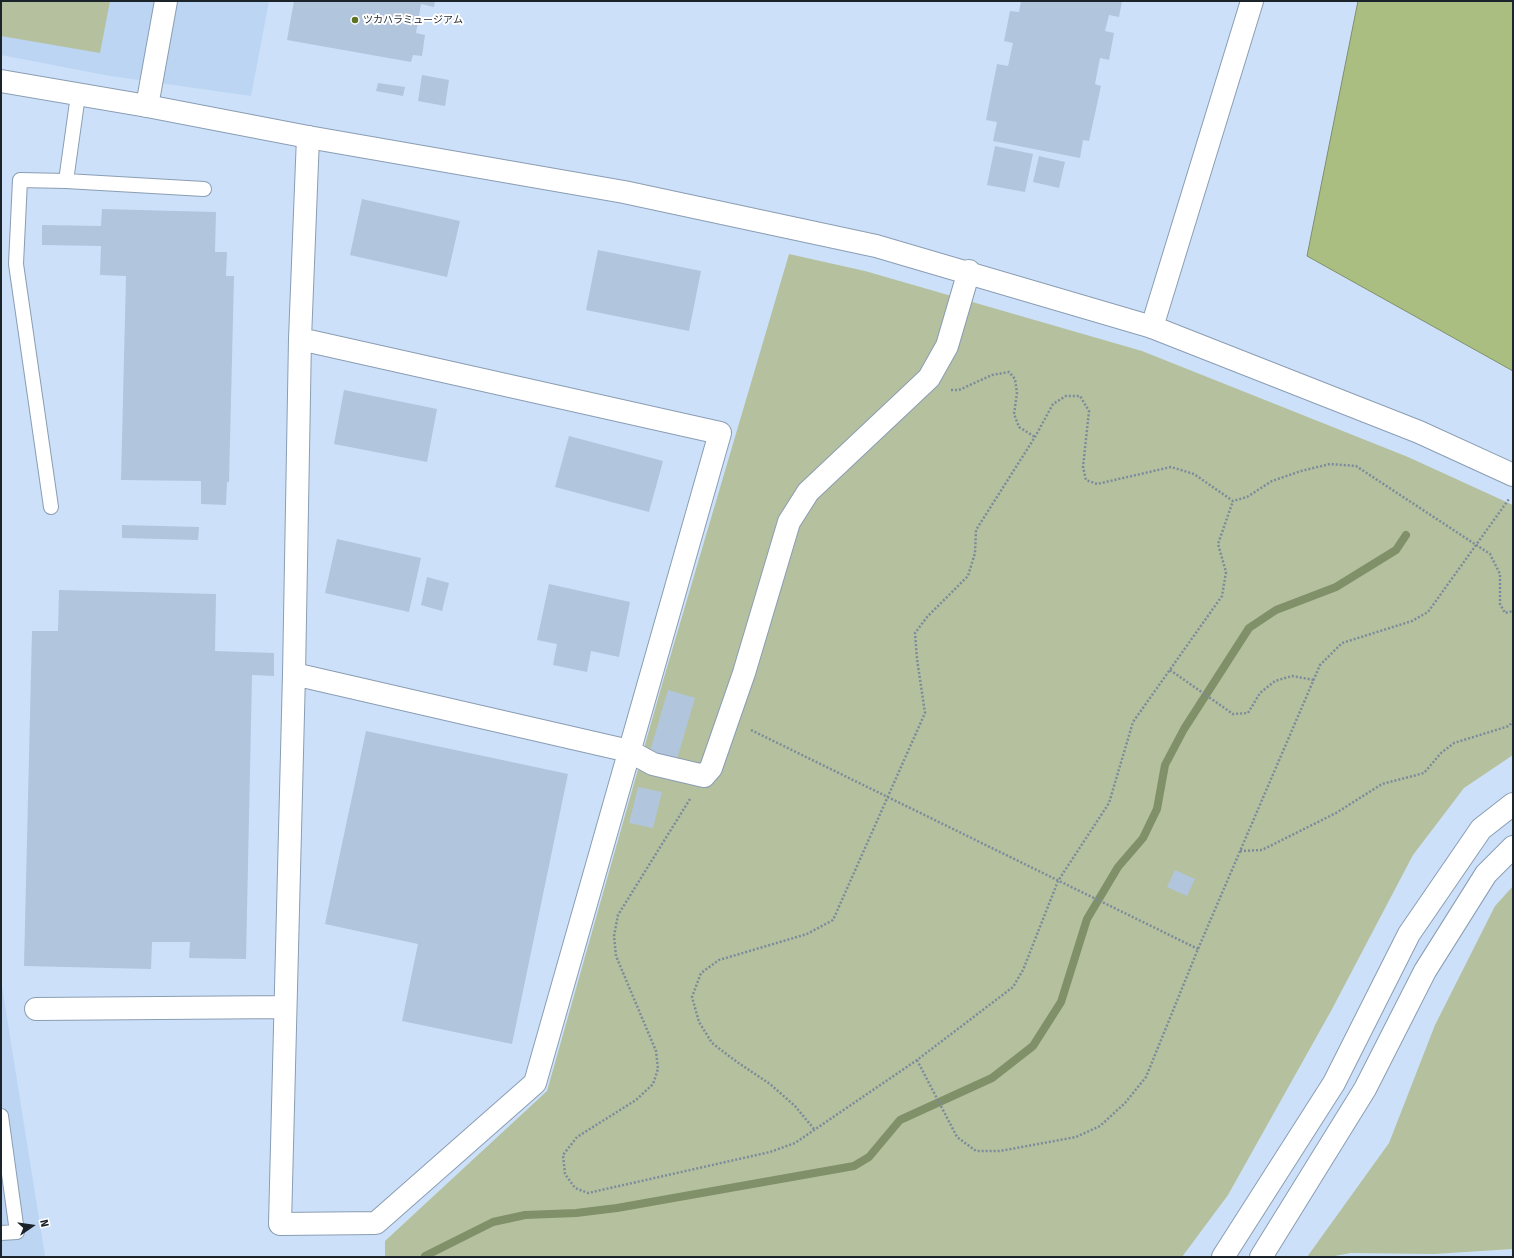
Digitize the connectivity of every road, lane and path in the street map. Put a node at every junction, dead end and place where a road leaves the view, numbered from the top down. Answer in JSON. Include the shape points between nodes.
{"nodes":[{"id":1,"x":166,"y":1,"type":"edge"},
{"id":2,"x":1252,"y":1,"type":"edge"},
{"id":3,"x":1,"y":80,"type":"edge"},
{"id":4,"x":78,"y":95,"type":"junction"},
{"id":5,"x":147,"y":106,"type":"junction"},
{"id":6,"x":308,"y":137,"type":"junction"},
{"id":7,"x":66,"y":182,"type":"junction"},
{"id":8,"x":204,"y":189,"type":"dead end"},
{"id":9,"x":969,"y":272,"type":"junction"},
{"id":10,"x":1152,"y":327,"type":"junction"},
{"id":11,"x":300,"y":339,"type":"junction"},
{"id":12,"x":929,"y":378,"type":"junction"},
{"id":13,"x":1035,"y":437,"type":"junction"},
{"id":14,"x":1512,"y":485,"type":"edge"},
{"id":15,"x":1233,"y":501,"type":"junction"},
{"id":16,"x":51,"y":507,"type":"dead end"},
{"id":17,"x":1477,"y":545,"type":"junction"},
{"id":18,"x":1513,"y":611,"type":"edge"},
{"id":19,"x":1170,"y":670,"type":"junction"},
{"id":20,"x":294,"y":674,"type":"junction"},
{"id":21,"x":1314,"y":680,"type":"junction"},
{"id":22,"x":728,"y":719,"type":"junction"},
{"id":23,"x":1513,"y":721,"type":"edge"},
{"id":24,"x":629,"y":751,"type":"junction"},
{"id":25,"x":704,"y":776,"type":"junction"},
{"id":26,"x":888,"y":797,"type":"junction"},
{"id":27,"x":1513,"y":804,"type":"edge"},
{"id":28,"x":1513,"y":847,"type":"edge"},
{"id":29,"x":1240,"y":851,"type":"junction"},
{"id":30,"x":1058,"y":881,"type":"junction"},
{"id":31,"x":1198,"y":949,"type":"junction"},
{"id":32,"x":285,"y":1007,"type":"junction"},
{"id":33,"x":36,"y":1009,"type":"dead end"},
{"id":34,"x":917,"y":1060,"type":"junction"},
{"id":35,"x":1,"y":1116,"type":"edge"},
{"id":36,"x":814,"y":1129,"type":"junction"},
{"id":37,"x":1,"y":1233,"type":"edge"},
{"id":38,"x":1227,"y":1253,"type":"edge"},
{"id":39,"x":1261,"y":1257,"type":"edge"}],
"edges":[{"from":1,"to":5,"type":"main road"},
{"from":2,"to":10,"type":"main road"},
{"from":3,"to":4,"type":"main road"},
{"from":4,"to":5,"type":"main road"},
{"from":4,"to":7,"type":"lane"},
{"from":5,"to":6,"type":"main road"},
{"from":6,"to":9,"type":"main road","via":[[624,192],[876,246]]},
{"from":6,"to":11,"type":"main road"},
{"from":7,"to":8,"type":"lane"},
{"from":7,"to":16,"type":"lane","via":[[20,180],[16,264]]},
{"from":9,"to":10,"type":"main road"},
{"from":9,"to":12,"type":"main road","via":[[947,346]]},
{"from":10,"to":14,"type":"main road","via":[[1418,432]]},
{"from":11,"to":20,"type":"main road"},
{"from":11,"to":24,"type":"main road","via":[[720,433]]},
{"from":12,"to":13,"type":"path","via":[[944,390],[960,390],[992,375],[1009,372],[1015,379],[1017,393],[1014,414],[1019,427]]},
{"from":12,"to":22,"type":"main road","via":[[808,492],[790,522]]},
{"from":13,"to":15,"type":"path","via":[[1053,404],[1066,396],[1080,396],[1089,411],[1083,466],[1086,480],[1097,484],[1170,467],[1194,474]]},
{"from":13,"to":26,"type":"path","via":[[976,530],[975,553],[968,576],[927,617],[915,633],[916,659],[925,713]]},
{"from":14,"to":17,"type":"path"},
{"from":15,"to":17,"type":"path","via":[[1247,497],[1272,481],[1301,471],[1330,464],[1356,466]]},
{"from":15,"to":19,"type":"path","via":[[1218,544],[1226,572],[1222,596]]},
{"from":17,"to":18,"type":"path","via":[[1490,554],[1500,574],[1500,604],[1505,613]]},
{"from":17,"to":21,"type":"path","via":[[1428,612],[1412,621],[1342,643],[1320,665]]},
{"from":19,"to":21,"type":"path","via":[[1233,714],[1248,713],[1260,693],[1275,681],[1292,676]]},
{"from":19,"to":30,"type":"path","via":[[1133,722],[1109,803]]},
{"from":20,"to":24,"type":"main road"},
{"from":20,"to":32,"type":"main road"},
{"from":21,"to":29,"type":"path"},
{"from":22,"to":25,"type":"main road","via":[[711,768]]},
{"from":22,"to":26,"type":"path"},
{"from":23,"to":29,"type":"path","via":[[1509,726],[1454,743],[1441,753],[1424,773],[1382,784],[1336,813],[1262,850]]},
{"from":24,"to":25,"type":"main road","via":[[652,764]]},
{"from":24,"to":32,"type":"main road","via":[[535,1083],[376,1223],[280,1224]]},
{"from":25,"to":36,"type":"path","via":[[618,915],[614,936],[616,956],[656,1051],[658,1069],[653,1084],[636,1100],[577,1137],[563,1155],[565,1174],[575,1188],[588,1193],[770,1152],[795,1143]]},
{"from":26,"to":30,"type":"path"},
{"from":26,"to":36,"type":"path","via":[[833,920],[807,934],[719,960],[701,973],[692,997],[699,1022],[712,1043],[770,1084],[795,1106]]},
{"from":27,"to":38,"type":"main road","via":[[1481,829],[1409,934],[1334,1083]]},
{"from":28,"to":39,"type":"main road","via":[[1486,874],[1425,971],[1366,1089]]},
{"from":29,"to":31,"type":"path"},
{"from":30,"to":31,"type":"path"},
{"from":30,"to":34,"type":"path","via":[[1013,988]]},
{"from":31,"to":34,"type":"path","via":[[1146,1077],[1125,1103],[1100,1126],[1076,1137],[1000,1150],[976,1151],[957,1137]]},
{"from":32,"to":33,"type":"main road"},
{"from":34,"to":36,"type":"path"},
{"from":35,"to":37,"type":"lane","via":[[17,1232]]}]}
